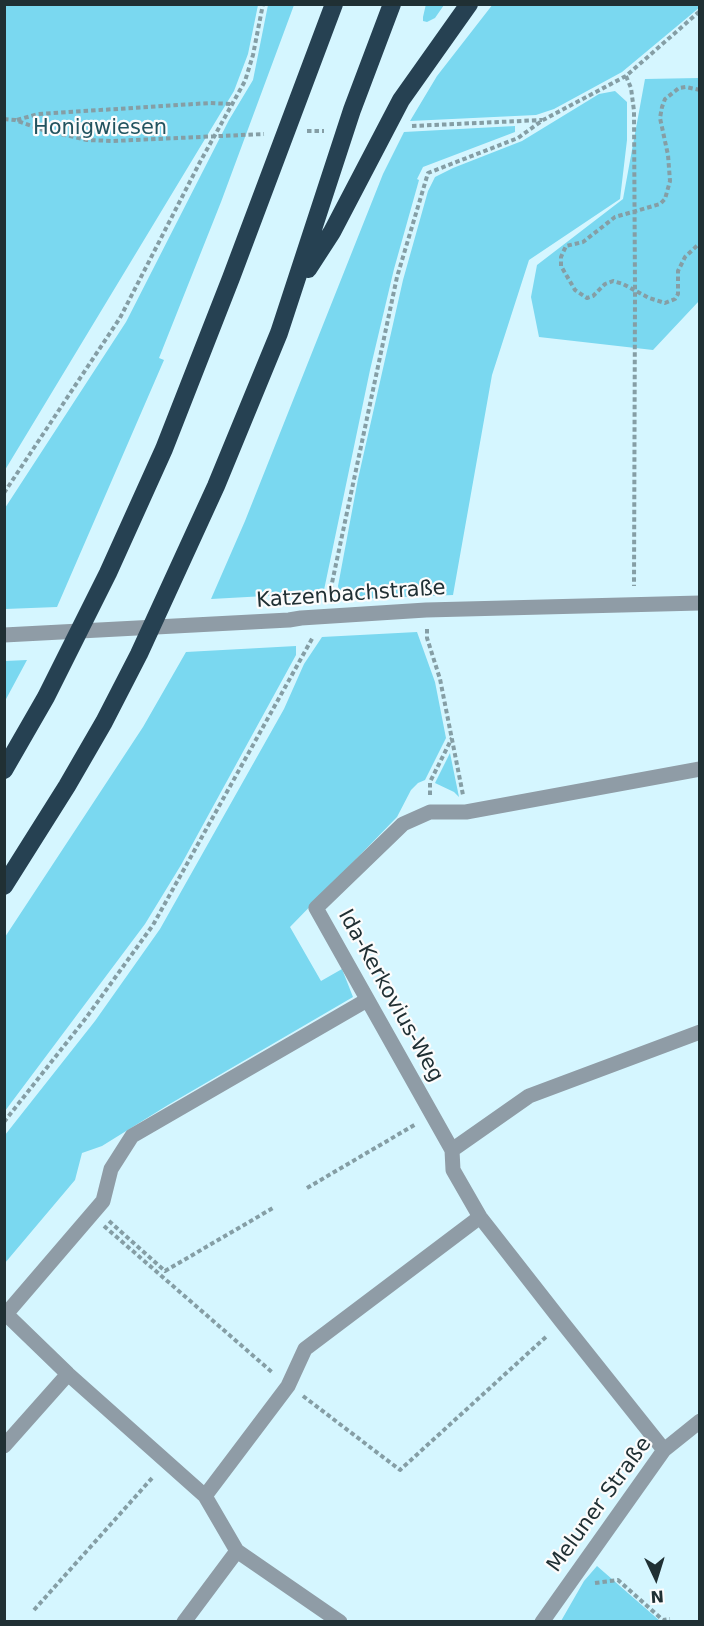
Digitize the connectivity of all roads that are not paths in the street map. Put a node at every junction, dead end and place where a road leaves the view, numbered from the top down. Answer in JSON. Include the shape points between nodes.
{"nodes":[{"id":1,"x":334,"y":4,"type":"edge"},
{"id":2,"x":392,"y":4,"type":"edge"},
{"id":3,"x":469,"y":4,"type":"edge"},
{"id":4,"x":295,"y":288,"type":"junction"},
{"id":5,"x":699,"y":603,"type":"edge"},
{"id":6,"x":4,"y":635,"type":"edge"},
{"id":7,"x":699,"y":769,"type":"edge"},
{"id":8,"x":4,"y":770,"type":"edge"},
{"id":9,"x":4,"y":886,"type":"edge"},
{"id":10,"x":367,"y":1000,"type":"junction"},
{"id":11,"x":699,"y":1032,"type":"edge"},
{"id":12,"x":452,"y":1150,"type":"junction"},
{"id":13,"x":480,"y":1217,"type":"junction"},
{"id":14,"x":68,"y":1374,"type":"junction"},
{"id":15,"x":699,"y":1421,"type":"edge"},
{"id":16,"x":4,"y":1446,"type":"edge"},
{"id":17,"x":664,"y":1450,"type":"junction"},
{"id":18,"x":205,"y":1496,"type":"junction"},
{"id":19,"x":237,"y":1551,"type":"junction"},
{"id":20,"x":184,"y":1622,"type":"edge"},
{"id":21,"x":340,"y":1622,"type":"edge"},
{"id":22,"x":542,"y":1622,"type":"edge"}],
"edges":[{"from":1,"to":8,"type":"highway","via":[[164,449],[98,594],[46,698]]},
{"from":2,"to":4,"type":"highway","via":[[352,110]]},
{"from":3,"to":4,"type":"highway","via":[[401,100],[332,232]]},
{"from":4,"to":9,"type":"highway","via":[[216,486],[139,654],[72,777]]},
{"from":5,"to":6,"type":"street","name":"Katzenbachstraße","via":[[426,610]]},
{"from":7,"to":10,"type":"street","name":"Ida-Kerkovius-Weg","via":[[466,812],[430,812],[403,824],[316,908]]},
{"from":10,"to":12,"type":"street","name":"Ida-Kerkovius-Weg"},
{"from":10,"to":14,"type":"street","via":[[132,1136],[111,1169],[103,1201],[6,1314]]},
{"from":11,"to":12,"type":"street","via":[[529,1096]]},
{"from":12,"to":13,"type":"street","name":"Ida-Kerkovius-Weg","via":[[453,1170]]},
{"from":13,"to":17,"type":"street","name":"Ida-Kerkovius-Weg"},
{"from":13,"to":18,"type":"street","via":[[305,1349],[288,1386]]},
{"from":14,"to":16,"type":"street"},
{"from":14,"to":18,"type":"street"},
{"from":15,"to":17,"type":"street","name":"Meluner Straße"},
{"from":17,"to":22,"type":"street","name":"Meluner Straße"},
{"from":18,"to":19,"type":"street"},
{"from":19,"to":20,"type":"street"},
{"from":19,"to":21,"type":"street"}]}
